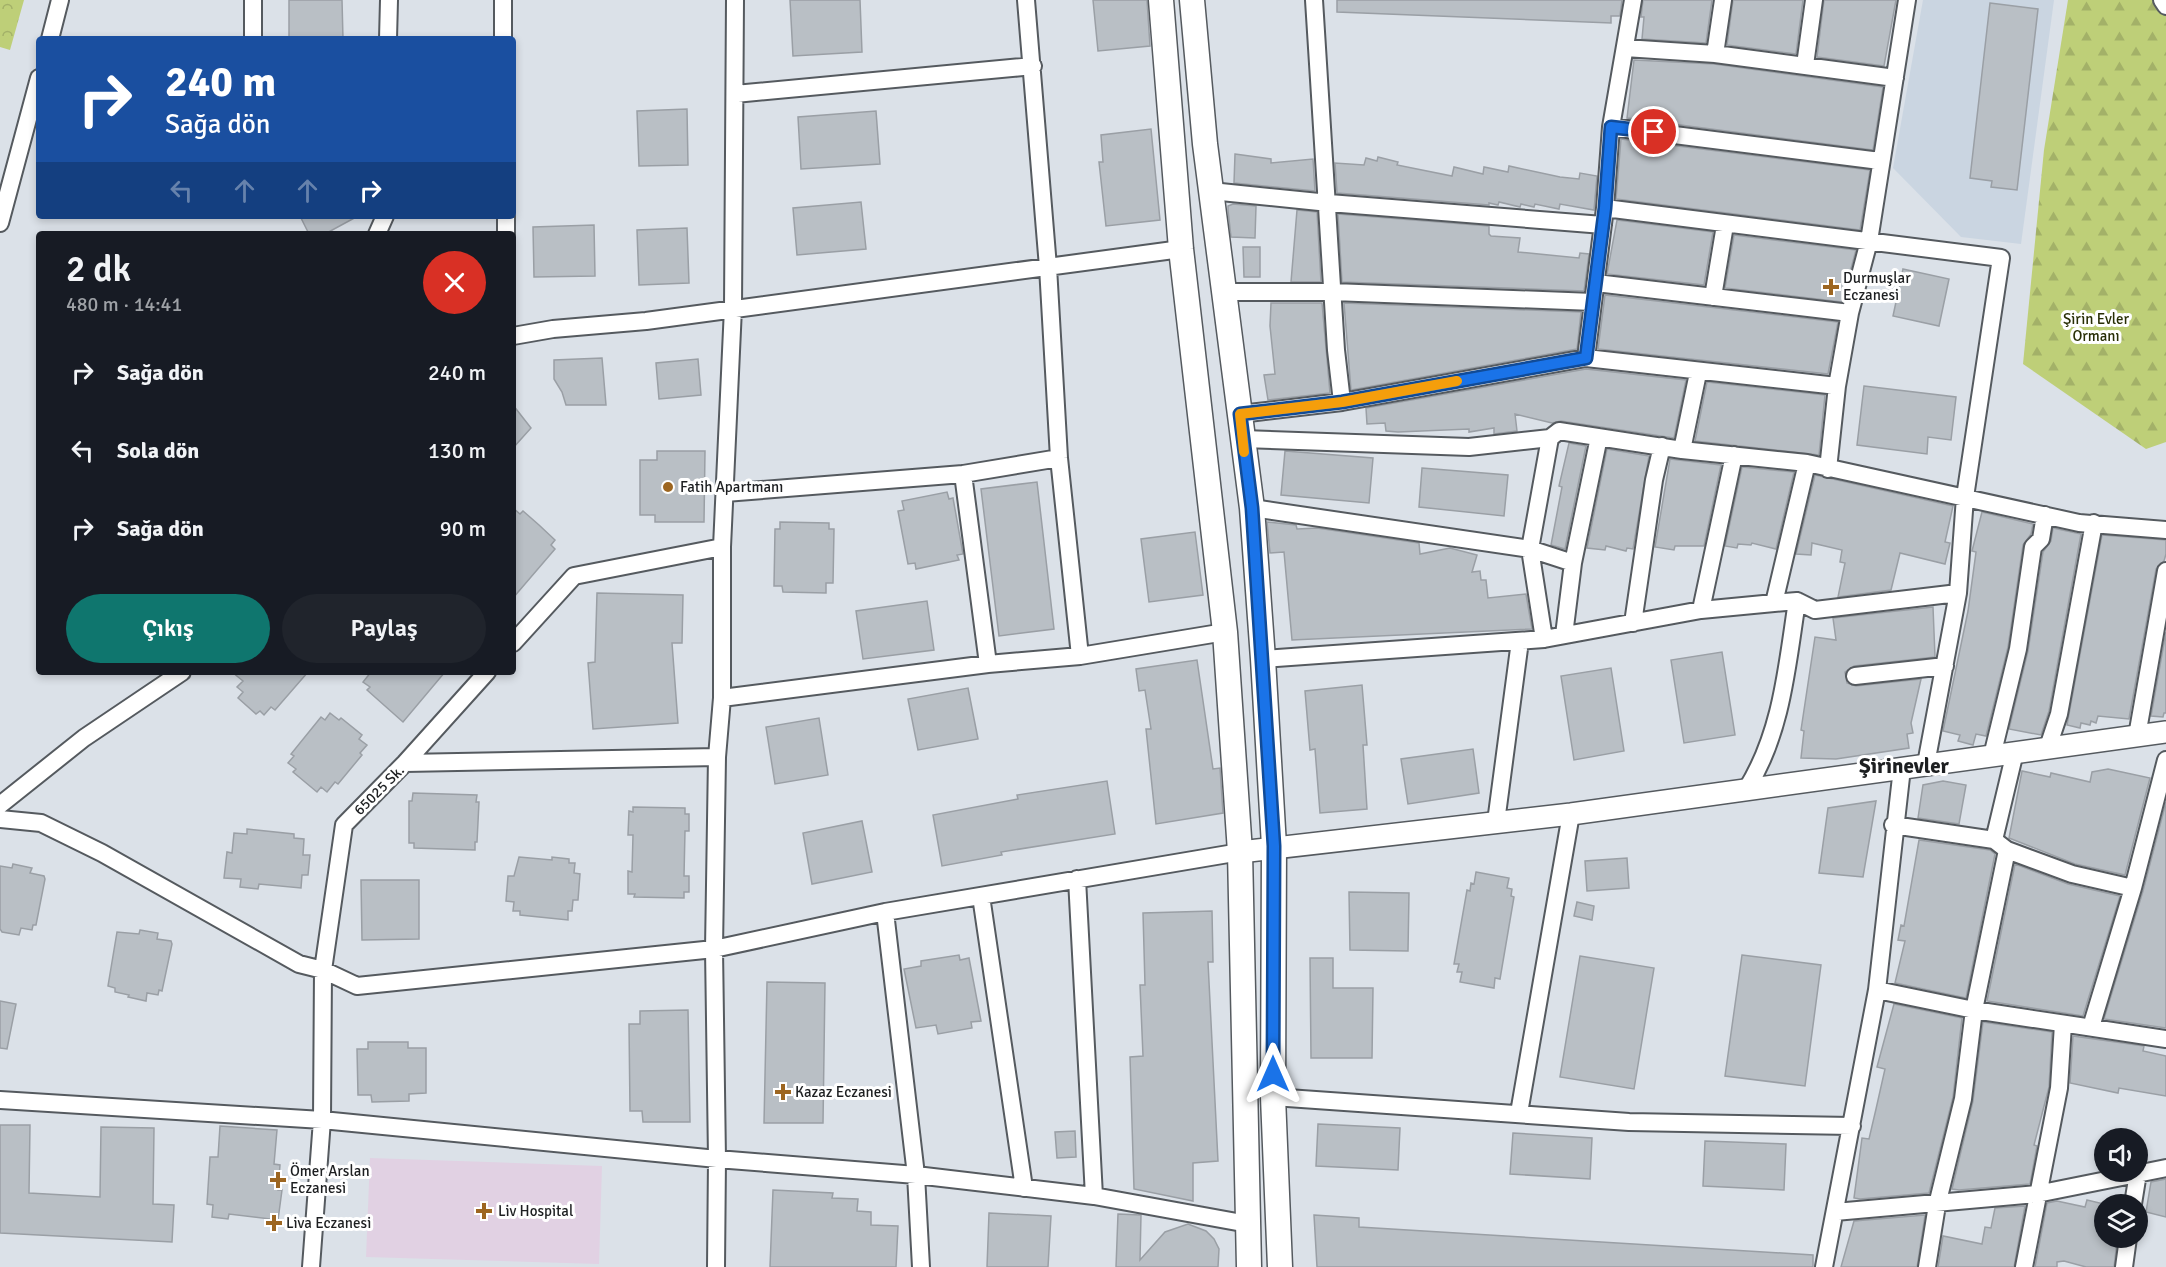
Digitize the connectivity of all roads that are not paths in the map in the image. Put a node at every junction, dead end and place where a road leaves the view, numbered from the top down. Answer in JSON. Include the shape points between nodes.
{"nodes":[{"id":1,"x":60,"y":0,"type":"edge"},
{"id":2,"x":253,"y":0,"type":"edge"},
{"id":3,"x":389,"y":0,"type":"edge"},
{"id":4,"x":503,"y":0,"type":"edge"},
{"id":5,"x":735,"y":0,"type":"edge"},
{"id":6,"x":1026,"y":0,"type":"edge"},
{"id":7,"x":1161,"y":0,"type":"edge"},
{"id":8,"x":1192,"y":0,"type":"edge"},
{"id":9,"x":1314,"y":0,"type":"edge"},
{"id":10,"x":1633,"y":0,"type":"edge"},
{"id":11,"x":1723,"y":0,"type":"edge"},
{"id":12,"x":1815,"y":0,"type":"edge"},
{"id":13,"x":1907,"y":0,"type":"edge"},
{"id":14,"x":2162,"y":0,"type":"edge"},
{"id":15,"x":2166,"y":6,"type":"edge"},
{"id":16,"x":51,"y":36,"type":"edge"},
{"id":17,"x":253,"y":36,"type":"edge"},
{"id":18,"x":388,"y":36,"type":"edge"},
{"id":19,"x":504,"y":36,"type":"edge"},
{"id":20,"x":1625,"y":48,"type":"junction"},
{"id":21,"x":1715,"y":54,"type":"junction"},
{"id":22,"x":1805,"y":65,"type":"junction"},
{"id":23,"x":1033,"y":66,"type":"junction"},
{"id":24,"x":1895,"y":78,"type":"junction"},
{"id":25,"x":36,"y":89,"type":"edge"},
{"id":26,"x":735,"y":94,"type":"junction"},
{"id":27,"x":1611,"y":127,"type":"junction"},
{"id":28,"x":1880,"y":161,"type":"junction"},
{"id":29,"x":1211,"y":191,"type":"junction"},
{"id":30,"x":1329,"y":203,"type":"junction"},
{"id":31,"x":1605,"y":208,"type":"junction"},
{"id":32,"x":0,"y":223,"type":"edge"},
{"id":33,"x":1603,"y":225,"type":"junction"},
{"id":34,"x":1725,"y":225,"type":"junction"},
{"id":35,"x":1869,"y":241,"type":"junction"},
{"id":36,"x":1181,"y":249,"type":"junction"},
{"id":37,"x":1048,"y":267,"type":"junction"},
{"id":38,"x":1596,"y":283,"type":"junction"},
{"id":39,"x":1226,"y":292,"type":"junction"},
{"id":40,"x":1333,"y":292,"type":"junction"},
{"id":41,"x":1713,"y":297,"type":"junction"},
{"id":42,"x":1593,"y":302,"type":"junction"},
{"id":43,"x":733,"y":308,"type":"junction"},
{"id":44,"x":1850,"y":313,"type":"junction"},
{"id":45,"x":516,"y":335,"type":"edge"},
{"id":46,"x":1586,"y":358,"type":"junction"},
{"id":47,"x":1698,"y":373,"type":"junction"},
{"id":48,"x":1837,"y":386,"type":"junction"},
{"id":49,"x":1342,"y":402,"type":"junction"},
{"id":50,"x":1240,"y":414,"type":"junction"},
{"id":51,"x":1599,"y":437,"type":"junction"},
{"id":52,"x":1550,"y":438,"type":"junction"},
{"id":53,"x":1243,"y":439,"type":"junction"},
{"id":54,"x":1662,"y":446,"type":"junction"},
{"id":55,"x":1682,"y":450,"type":"junction"},
{"id":56,"x":1734,"y":455,"type":"junction"},
{"id":57,"x":1059,"y":458,"type":"junction"},
{"id":58,"x":1807,"y":463,"type":"junction"},
{"id":59,"x":1828,"y":469,"type":"junction"},
{"id":60,"x":963,"y":474,"type":"junction"},
{"id":61,"x":725,"y":493,"type":"junction"},
{"id":62,"x":1965,"y":497,"type":"junction"},
{"id":63,"x":1252,"y":508,"type":"junction"},
{"id":64,"x":2045,"y":515,"type":"junction"},
{"id":65,"x":2094,"y":523,"type":"junction"},
{"id":66,"x":2166,"y":530,"type":"edge"},
{"id":67,"x":722,"y":547,"type":"junction"},
{"id":68,"x":1530,"y":549,"type":"junction"},
{"id":69,"x":1574,"y":563,"type":"junction"},
{"id":70,"x":2166,"y":571,"type":"edge"},
{"id":71,"x":1958,"y":593,"type":"junction"},
{"id":72,"x":1797,"y":601,"type":"junction"},
{"id":73,"x":1774,"y":603,"type":"junction"},
{"id":74,"x":1701,"y":610,"type":"junction"},
{"id":75,"x":1633,"y":623,"type":"junction"},
{"id":76,"x":1226,"y":632,"type":"junction"},
{"id":77,"x":1564,"y":635,"type":"junction"},
{"id":78,"x":1544,"y":639,"type":"junction"},
{"id":79,"x":516,"y":640,"type":"edge"},
{"id":80,"x":1520,"y":641,"type":"junction"},
{"id":81,"x":1080,"y":656,"type":"junction"},
{"id":82,"x":1263,"y":659,"type":"junction"},
{"id":83,"x":988,"y":664,"type":"junction"},
{"id":84,"x":1945,"y":666,"type":"junction"},
{"id":85,"x":178,"y":675,"type":"edge"},
{"id":86,"x":484,"y":675,"type":"edge"},
{"id":87,"x":1855,"y":676,"type":"dead end"},
{"id":88,"x":722,"y":698,"type":"junction"},
{"id":89,"x":2166,"y":732,"type":"edge"},
{"id":90,"x":2137,"y":736,"type":"junction"},
{"id":91,"x":2047,"y":750,"type":"junction"},
{"id":92,"x":2014,"y":753,"type":"junction"},
{"id":93,"x":1992,"y":756,"type":"junction"},
{"id":94,"x":717,"y":757,"type":"junction"},
{"id":95,"x":2166,"y":760,"type":"edge"},
{"id":96,"x":405,"y":764,"type":"junction"},
{"id":97,"x":1926,"y":764,"type":"junction"},
{"id":98,"x":1902,"y":768,"type":"junction"},
{"id":99,"x":1746,"y":790,"type":"junction"},
{"id":100,"x":0,"y":805,"type":"edge"},
{"id":101,"x":1571,"y":814,"type":"junction"},
{"id":102,"x":0,"y":819,"type":"edge"},
{"id":103,"x":1496,"y":822,"type":"junction"},
{"id":104,"x":1893,"y":825,"type":"junction"},
{"id":105,"x":2001,"y":845,"type":"junction"},
{"id":106,"x":1274,"y":846,"type":"junction"},
{"id":107,"x":1240,"y":852,"type":"junction"},
{"id":108,"x":1077,"y":879,"type":"junction"},
{"id":109,"x":2133,"y":888,"type":"junction"},
{"id":110,"x":981,"y":896,"type":"junction"},
{"id":111,"x":885,"y":912,"type":"junction"},
{"id":112,"x":714,"y":949,"type":"junction"},
{"id":113,"x":322,"y":970,"type":"junction"},
{"id":114,"x":1877,"y":990,"type":"junction"},
{"id":115,"x":1974,"y":1010,"type":"junction"},
{"id":116,"x":2063,"y":1024,"type":"junction"},
{"id":117,"x":2091,"y":1027,"type":"junction"},
{"id":118,"x":2166,"y":1039,"type":"edge"},
{"id":119,"x":1273,"y":1097,"type":"junction"},
{"id":120,"x":0,"y":1100,"type":"edge"},
{"id":121,"x":1520,"y":1113,"type":"junction"},
{"id":122,"x":322,"y":1120,"type":"junction"},
{"id":123,"x":1852,"y":1126,"type":"junction"},
{"id":124,"x":717,"y":1159,"type":"junction"},
{"id":125,"x":2166,"y":1168,"type":"edge"},
{"id":126,"x":2148,"y":1171,"type":"edge"},
{"id":127,"x":915,"y":1175,"type":"junction"},
{"id":128,"x":2095,"y":1182,"type":"edge"},
{"id":129,"x":1024,"y":1188,"type":"junction"},
{"id":130,"x":2037,"y":1194,"type":"junction"},
{"id":131,"x":1094,"y":1196,"type":"junction"},
{"id":132,"x":1937,"y":1205,"type":"junction"},
{"id":133,"x":1835,"y":1212,"type":"junction"},
{"id":134,"x":1248,"y":1224,"type":"junction"},
{"id":135,"x":2127,"y":1248,"type":"edge"},
{"id":136,"x":311,"y":1267,"type":"edge"},
{"id":137,"x":716,"y":1267,"type":"edge"},
{"id":138,"x":921,"y":1267,"type":"edge"},
{"id":139,"x":1249,"y":1267,"type":"edge"},
{"id":140,"x":1280,"y":1267,"type":"edge"},
{"id":141,"x":1824,"y":1267,"type":"edge"},
{"id":142,"x":1928,"y":1267,"type":"edge"},
{"id":143,"x":2024,"y":1267,"type":"edge"},
{"id":144,"x":2124,"y":1267,"type":"edge"}],
"edges":[{"from":1,"to":16,"type":"street"},
{"from":2,"to":17,"type":"street"},
{"from":3,"to":18,"type":"street"},
{"from":4,"to":19,"type":"street"},
{"from":5,"to":26,"type":"street"},
{"from":6,"to":23,"type":"street"},
{"from":7,"to":36,"type":"main road"},
{"from":8,"to":29,"type":"main road"},
{"from":9,"to":30,"type":"street"},
{"from":10,"to":20,"type":"street"},
{"from":11,"to":21,"type":"street"},
{"from":12,"to":22,"type":"street"},
{"from":13,"to":24,"type":"street"},
{"from":14,"to":15,"type":"street"},
{"from":20,"to":21,"type":"street"},
{"from":20,"to":27,"type":"street"},
{"from":21,"to":22,"type":"street"},
{"from":22,"to":24,"type":"street"},
{"from":23,"to":26,"type":"street"},
{"from":23,"to":37,"type":"street"},
{"from":24,"to":28,"type":"street"},
{"from":25,"to":32,"type":"street"},
{"from":26,"to":43,"type":"street"},
{"from":27,"to":28,"type":"street"},
{"from":27,"to":31,"type":"street"},
{"from":28,"to":35,"type":"street"},
{"from":29,"to":30,"type":"street"},
{"from":29,"to":39,"type":"main road"},
{"from":30,"to":33,"type":"street"},
{"from":30,"to":40,"type":"street"},
{"from":31,"to":33,"type":"street"},
{"from":31,"to":34,"type":"street"},
{"from":33,"to":38,"type":"street"},
{"from":34,"to":35,"type":"street"},
{"from":34,"to":41,"type":"street"},
{"from":35,"to":44,"type":"street"},
{"from":35,"to":62,"type":"street","via":[[2001,258]]},
{"from":36,"to":37,"type":"street"},
{"from":36,"to":76,"type":"main road"},
{"from":37,"to":43,"type":"street"},
{"from":37,"to":57,"type":"street"},
{"from":38,"to":41,"type":"street"},
{"from":38,"to":42,"type":"street"},
{"from":39,"to":40,"type":"street"},
{"from":39,"to":50,"type":"main road"},
{"from":40,"to":42,"type":"street"},
{"from":40,"to":49,"type":"street"},
{"from":41,"to":44,"type":"street"},
{"from":42,"to":46,"type":"street"},
{"from":43,"to":45,"type":"street"},
{"from":43,"to":61,"type":"street"},
{"from":44,"to":48,"type":"street"},
{"from":46,"to":47,"type":"street"},
{"from":46,"to":49,"type":"street"},
{"from":47,"to":48,"type":"street"},
{"from":47,"to":55,"type":"street"},
{"from":48,"to":59,"type":"street"},
{"from":49,"to":50,"type":"street"},
{"from":50,"to":53,"type":"main road"},
{"from":51,"to":52,"type":"street","via":[[1559,431]]},
{"from":51,"to":54,"type":"street"},
{"from":51,"to":69,"type":"street"},
{"from":52,"to":53,"type":"street","via":[[1470,447]]},
{"from":52,"to":68,"type":"street"},
{"from":53,"to":63,"type":"main road"},
{"from":54,"to":55,"type":"street"},
{"from":54,"to":75,"type":"street"},
{"from":55,"to":56,"type":"street"},
{"from":56,"to":58,"type":"street"},
{"from":56,"to":74,"type":"street"},
{"from":57,"to":60,"type":"street"},
{"from":57,"to":81,"type":"street"},
{"from":58,"to":59,"type":"street"},
{"from":58,"to":73,"type":"street"},
{"from":59,"to":62,"type":"street"},
{"from":60,"to":61,"type":"street"},
{"from":60,"to":83,"type":"street"},
{"from":61,"to":67,"type":"street"},
{"from":62,"to":64,"type":"street"},
{"from":62,"to":71,"type":"street"},
{"from":63,"to":68,"type":"street"},
{"from":63,"to":82,"type":"main road"},
{"from":64,"to":65,"type":"street"},
{"from":64,"to":93,"type":"street","via":[[2041,539],[2033,548],[2018,649]]},
{"from":65,"to":66,"type":"street"},
{"from":65,"to":91,"type":"street","via":[[2059,714]]},
{"from":67,"to":79,"type":"street","via":[[574,576]]},
{"from":67,"to":88,"type":"street"},
{"from":68,"to":69,"type":"street"},
{"from":68,"to":78,"type":"street"},
{"from":69,"to":77,"type":"street"},
{"from":70,"to":90,"type":"street"},
{"from":71,"to":72,"type":"street","via":[[1815,610]]},
{"from":71,"to":84,"type":"street"},
{"from":72,"to":73,"type":"street"},
{"from":72,"to":99,"type":"street","via":[[1780,708],[1762,764]]},
{"from":73,"to":74,"type":"street"},
{"from":74,"to":75,"type":"street"},
{"from":75,"to":77,"type":"street"},
{"from":76,"to":81,"type":"street"},
{"from":76,"to":107,"type":"main road"},
{"from":77,"to":78,"type":"street"},
{"from":78,"to":80,"type":"street"},
{"from":80,"to":82,"type":"street"},
{"from":80,"to":103,"type":"street"},
{"from":81,"to":83,"type":"street"},
{"from":82,"to":106,"type":"main road"},
{"from":83,"to":88,"type":"street"},
{"from":84,"to":87,"type":"street"},
{"from":84,"to":97,"type":"street"},
{"from":85,"to":100,"type":"street","via":[[84,738]]},
{"from":86,"to":96,"type":"street","name":"65025 Sk."},
{"from":88,"to":94,"type":"street"},
{"from":89,"to":90,"type":"street"},
{"from":90,"to":91,"type":"street"},
{"from":91,"to":92,"type":"street"},
{"from":92,"to":93,"type":"street"},
{"from":92,"to":105,"type":"street"},
{"from":93,"to":97,"type":"street"},
{"from":94,"to":96,"type":"street"},
{"from":94,"to":112,"type":"street"},
{"from":95,"to":109,"type":"street"},
{"from":96,"to":113,"type":"street","name":"65025 Sk.","via":[[344,825]]},
{"from":97,"to":98,"type":"street"},
{"from":98,"to":99,"type":"street"},
{"from":98,"to":104,"type":"street"},
{"from":99,"to":101,"type":"street"},
{"from":101,"to":103,"type":"street"},
{"from":101,"to":121,"type":"street"},
{"from":102,"to":113,"type":"street","via":[[41,823],[299,964]]},
{"from":103,"to":106,"type":"street"},
{"from":104,"to":105,"type":"street"},
{"from":104,"to":114,"type":"street"},
{"from":105,"to":109,"type":"street","via":[[2072,874]]},
{"from":105,"to":115,"type":"street"},
{"from":106,"to":107,"type":"street"},
{"from":106,"to":119,"type":"main road"},
{"from":107,"to":108,"type":"street"},
{"from":107,"to":134,"type":"main road"},
{"from":108,"to":110,"type":"street"},
{"from":108,"to":131,"type":"street"},
{"from":109,"to":117,"type":"street"},
{"from":110,"to":111,"type":"street"},
{"from":110,"to":129,"type":"street"},
{"from":111,"to":112,"type":"street"},
{"from":111,"to":127,"type":"street"},
{"from":112,"to":113,"type":"street","via":[[357,986]]},
{"from":112,"to":124,"type":"street"},
{"from":113,"to":122,"type":"street","name":"65025 Sk."},
{"from":114,"to":115,"type":"street"},
{"from":114,"to":123,"type":"street"},
{"from":115,"to":116,"type":"street"},
{"from":115,"to":132,"type":"street","via":[[1963,1099]]},
{"from":116,"to":117,"type":"street"},
{"from":116,"to":130,"type":"street","via":[[2059,1088]]},
{"from":117,"to":118,"type":"street"},
{"from":119,"to":121,"type":"street"},
{"from":119,"to":140,"type":"main road"},
{"from":120,"to":122,"type":"street"},
{"from":121,"to":123,"type":"street","via":[[1629,1122]]},
{"from":122,"to":124,"type":"street"},
{"from":122,"to":136,"type":"street","name":"65025 Sk."},
{"from":123,"to":133,"type":"street"},
{"from":124,"to":127,"type":"street"},
{"from":124,"to":137,"type":"street"},
{"from":125,"to":126,"type":"street"},
{"from":127,"to":129,"type":"street"},
{"from":127,"to":138,"type":"street"},
{"from":128,"to":130,"type":"street"},
{"from":129,"to":131,"type":"street"},
{"from":130,"to":132,"type":"street"},
{"from":130,"to":143,"type":"street"},
{"from":131,"to":134,"type":"street"},
{"from":132,"to":133,"type":"street"},
{"from":132,"to":142,"type":"street"},
{"from":133,"to":141,"type":"street"},
{"from":134,"to":139,"type":"main road"},
{"from":135,"to":144,"type":"street"}]}
